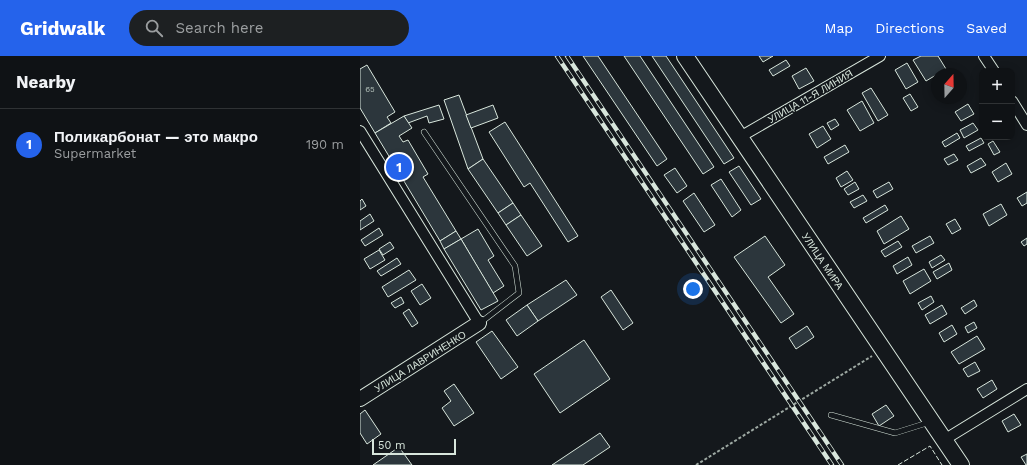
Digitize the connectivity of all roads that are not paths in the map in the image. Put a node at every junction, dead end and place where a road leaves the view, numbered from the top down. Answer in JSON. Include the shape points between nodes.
{"nodes":[{"id":1,"x":684,"y":56,"type":"edge"},
{"id":2,"x":880,"y":56,"type":"edge"},
{"id":3,"x":984,"y":56,"type":"edge"},
{"id":4,"x":992,"y":68,"type":"edge"},
{"id":5,"x":1014,"y":104,"type":"edge"},
{"id":6,"x":1027,"y":125,"type":"edge"},
{"id":7,"x":360,"y":131,"type":"edge"},
{"id":8,"x":424,"y":132,"type":"dead end"},
{"id":9,"x":740,"y":137,"type":"junction"},
{"id":10,"x":479,"y":323,"type":"junction"},
{"id":11,"x":1027,"y":389,"type":"edge"},
{"id":12,"x":360,"y":399,"type":"edge"},
{"id":13,"x":831,"y":415,"type":"dead end"},
{"id":14,"x":932,"y":422,"type":"junction"},
{"id":15,"x":944,"y":440,"type":"junction"},
{"id":16,"x":961,"y":465,"type":"edge"}],
"edges":[{"from":1,"to":9,"type":"main road","name":"УЛИЦА МИРА"},
{"from":2,"to":9,"type":"street","name":"УЛИЦА 11-Я ЛИНИЯ"},
{"from":3,"to":4,"type":"street"},
{"from":5,"to":6,"type":"street"},
{"from":7,"to":10,"type":"street"},
{"from":8,"to":10,"type":"lane","via":[[515,266],[519,292]]},
{"from":9,"to":14,"type":"main road","name":"УЛИЦА МИРА"},
{"from":10,"to":12,"type":"street","name":"УЛИЦА ЛАВРИНЕНКО"},
{"from":11,"to":15,"type":"street"},
{"from":13,"to":14,"type":"lane","via":[[895,433]]},
{"from":14,"to":15,"type":"main road","name":"УЛИЦА МИРА"},
{"from":15,"to":16,"type":"main road","name":"УЛИЦА МИРА"}]}
